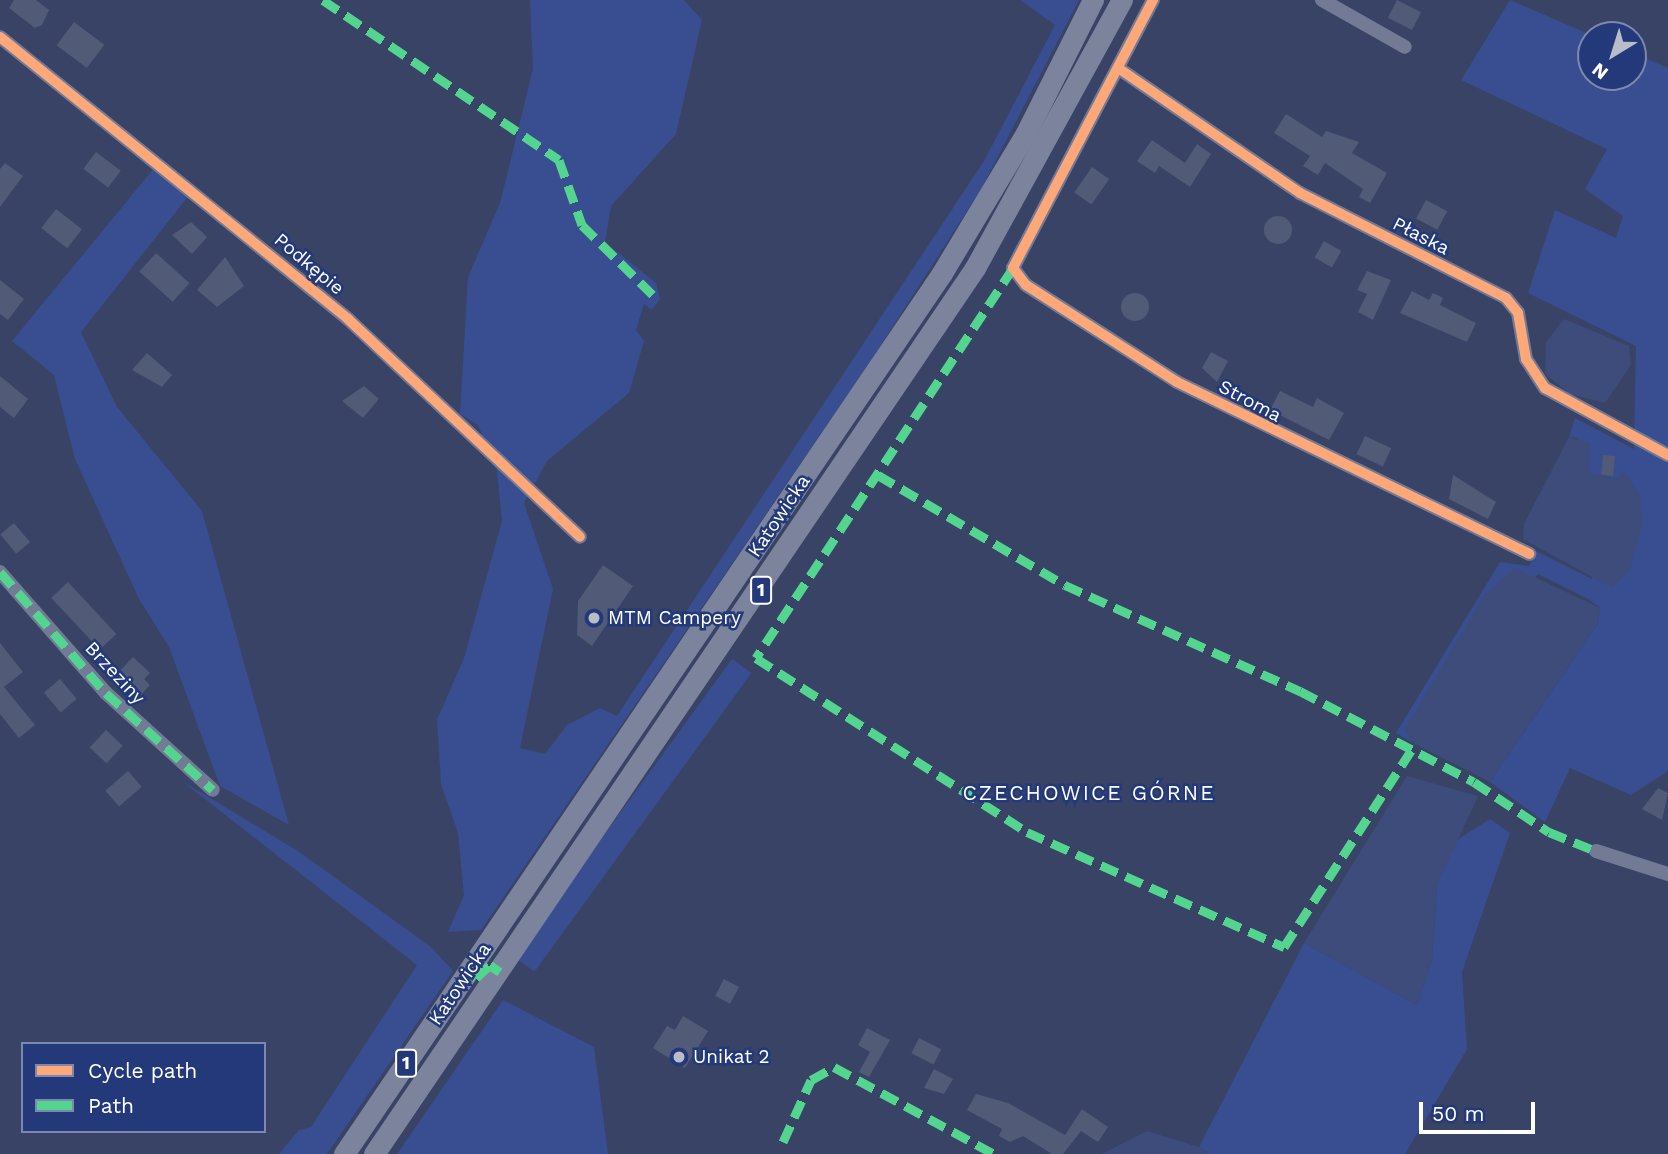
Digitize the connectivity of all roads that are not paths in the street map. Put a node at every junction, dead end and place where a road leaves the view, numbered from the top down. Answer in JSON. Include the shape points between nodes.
{"nodes":[{"id":1,"x":1093,"y":0,"type":"edge"},
{"id":2,"x":1122,"y":0,"type":"edge"},
{"id":3,"x":1153,"y":0,"type":"edge"},
{"id":4,"x":1322,"y":0,"type":"edge"},
{"id":5,"x":0,"y":37,"type":"edge"},
{"id":6,"x":1405,"y":47,"type":"dead end"},
{"id":7,"x":1121,"y":70,"type":"junction"},
{"id":8,"x":1668,"y":455,"type":"edge"},
{"id":9,"x":580,"y":537,"type":"dead end"},
{"id":10,"x":1529,"y":554,"type":"dead end"},
{"id":11,"x":0,"y":572,"type":"edge"},
{"id":12,"x":214,"y":790,"type":"dead end"},
{"id":13,"x":1595,"y":852,"type":"dead end"},
{"id":14,"x":1668,"y":874,"type":"edge"},
{"id":15,"x":344,"y":1154,"type":"edge"},
{"id":16,"x":374,"y":1154,"type":"edge"}],
"edges":[{"from":1,"to":15,"type":"main road","name":"Katowicka","number":"1","via":[[1026,133],[942,274]]},
{"from":2,"to":16,"type":"main road","name":"Katowicka","number":"1","via":[[975,268]]},
{"from":3,"to":7,"type":"street"},
{"from":4,"to":6,"type":"street"},
{"from":5,"to":9,"type":"street","name":"Podkępie","via":[[348,319]]},
{"from":7,"to":8,"type":"street","name":"Płaska","via":[[1300,193],[1506,298],[1518,313],[1526,359],[1545,388]]},
{"from":7,"to":10,"type":"street","name":"Stroma","via":[[1013,268],[1026,285],[1177,382]]},
{"from":11,"to":12,"type":"street","name":"Brzeziny","via":[[106,693]]},
{"from":13,"to":14,"type":"street"}]}
